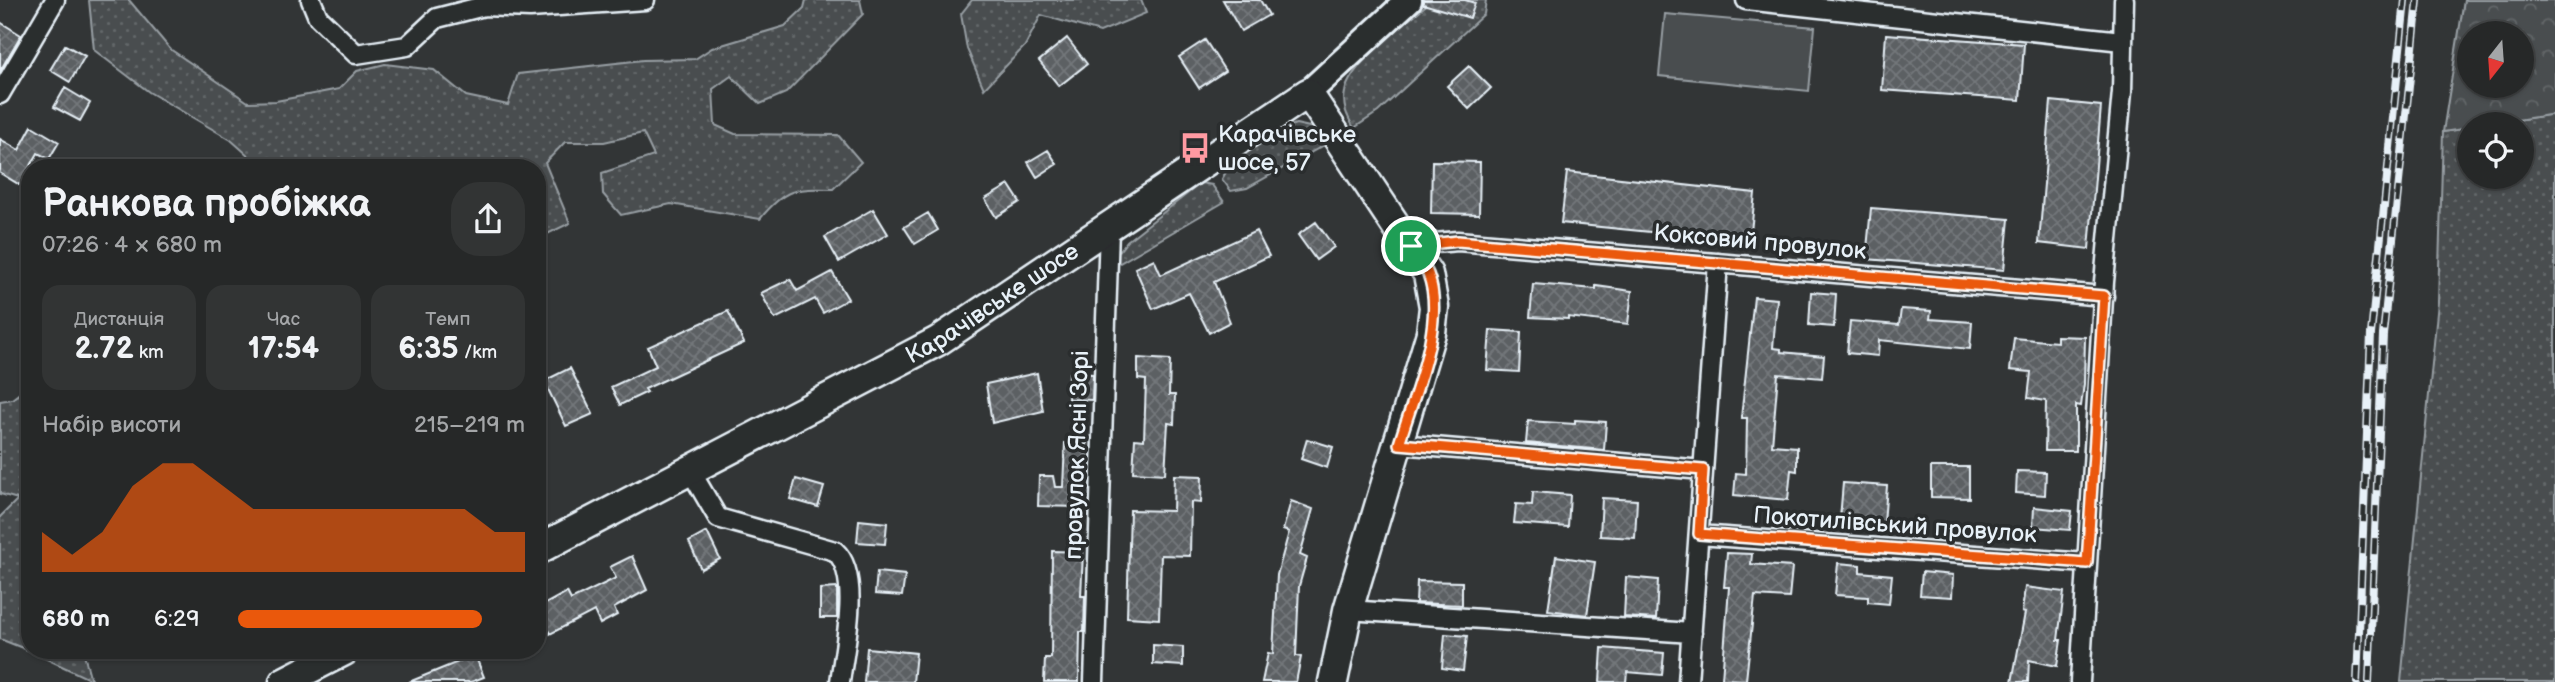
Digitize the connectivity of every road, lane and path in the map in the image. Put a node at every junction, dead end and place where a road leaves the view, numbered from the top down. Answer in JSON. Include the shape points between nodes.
{"nodes":[{"id":1,"x":55,"y":0,"type":"edge"},
{"id":2,"x":311,"y":0,"type":"edge"},
{"id":3,"x":645,"y":0,"type":"edge"},
{"id":4,"x":1409,"y":0,"type":"edge"},
{"id":5,"x":1746,"y":0,"type":"edge"},
{"id":6,"x":2124,"y":0,"type":"edge"},
{"id":7,"x":2122,"y":41,"type":"junction"},
{"id":8,"x":1308,"y":93,"type":"junction"},
{"id":9,"x":0,"y":94,"type":"edge"},
{"id":10,"x":1109,"y":229,"type":"junction"},
{"id":11,"x":1411,"y":246,"type":"junction"},
{"id":12,"x":1718,"y":263,"type":"junction"},
{"id":13,"x":2104,"y":296,"type":"junction"},
{"id":14,"x":1399,"y":444,"type":"junction"},
{"id":15,"x":690,"y":470,"type":"junction"},
{"id":16,"x":1703,"y":470,"type":"junction"},
{"id":17,"x":1699,"y":534,"type":"junction"},
{"id":18,"x":546,"y":545,"type":"edge"},
{"id":19,"x":2087,"y":563,"type":"junction"},
{"id":20,"x":1348,"y":610,"type":"junction"},
{"id":21,"x":1692,"y":633,"type":"junction"},
{"id":22,"x":329,"y":659,"type":"edge"},
{"id":23,"x":284,"y":682,"type":"edge"},
{"id":24,"x":840,"y":682,"type":"edge"},
{"id":25,"x":1094,"y":682,"type":"edge"},
{"id":26,"x":1333,"y":682,"type":"edge"},
{"id":27,"x":1688,"y":682,"type":"edge"},
{"id":28,"x":2080,"y":682,"type":"edge"}],
"edges":[{"from":1,"to":9,"type":"street"},
{"from":2,"to":3,"type":"street","via":[[318,17],[356,54],[407,46],[437,18],[484,6],[530,8]]},
{"from":4,"to":8,"type":"main road","name":"Карачівське шосе"},
{"from":5,"to":7,"type":"street"},
{"from":6,"to":7,"type":"street"},
{"from":7,"to":13,"type":"street","via":[[2122,92]]},
{"from":8,"to":10,"type":"main road","name":"Карачівське шосе"},
{"from":8,"to":11,"type":"main road"},
{"from":10,"to":15,"type":"main road","name":"Карачівське шосе","via":[[938,341]]},
{"from":10,"to":25,"type":"street","name":"провулок Ясні Зорі"},
{"from":11,"to":12,"type":"street","name":"Коксовий провулок","via":[[1458,241]]},
{"from":11,"to":14,"type":"main road","via":[[1428,274],[1434,307],[1431,334]]},
{"from":12,"to":13,"type":"street","name":"Коксовий провулок"},
{"from":12,"to":16,"type":"street"},
{"from":13,"to":19,"type":"street"},
{"from":14,"to":16,"type":"street"},
{"from":14,"to":20,"type":"main road"},
{"from":15,"to":18,"type":"main road","name":"Карачівське шосе"},
{"from":15,"to":24,"type":"street","via":[[718,518],[835,551],[844,559],[849,575],[848,616]]},
{"from":16,"to":17,"type":"street"},
{"from":17,"to":19,"type":"street","name":"Покотилівський провулок"},
{"from":17,"to":21,"type":"street"},
{"from":19,"to":28,"type":"street"},
{"from":20,"to":21,"type":"street"},
{"from":20,"to":26,"type":"main road"},
{"from":21,"to":27,"type":"street"},
{"from":22,"to":23,"type":"main road"}]}
